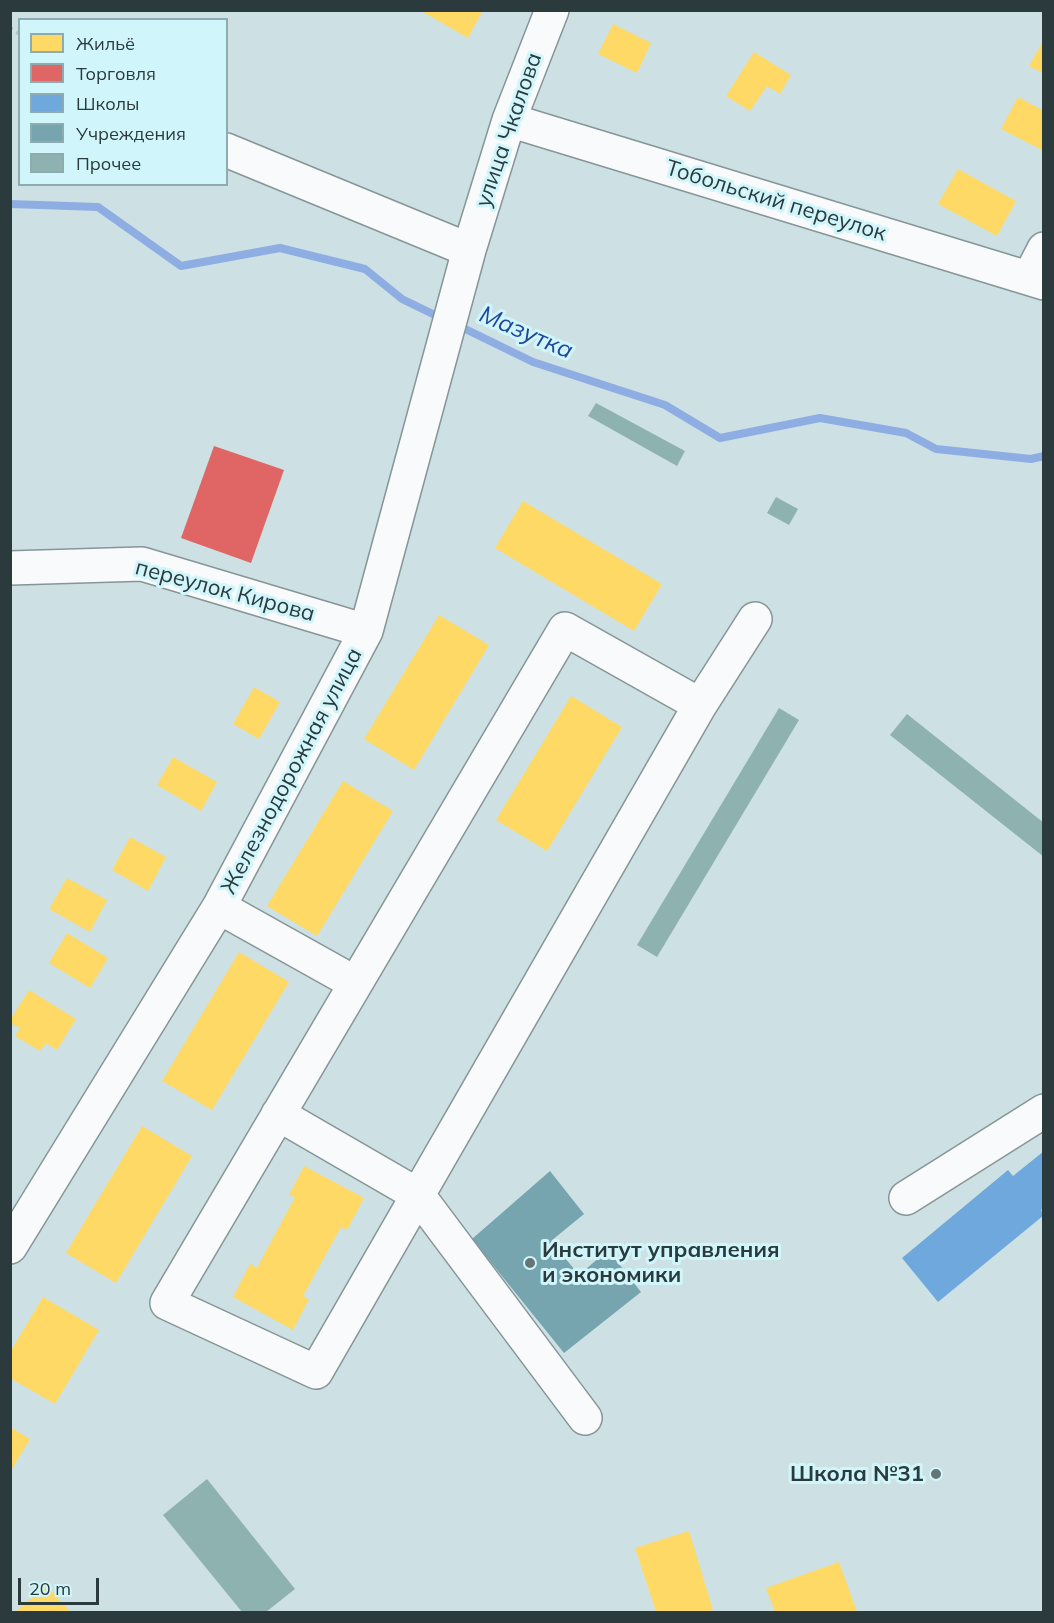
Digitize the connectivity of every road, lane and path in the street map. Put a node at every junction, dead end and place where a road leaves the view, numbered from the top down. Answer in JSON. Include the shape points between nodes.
{"nodes":[{"id":1,"x":552,"y":10,"type":"edge"},
{"id":2,"x":509,"y":120,"type":"junction"},
{"id":3,"x":228,"y":151,"type":"edge"},
{"id":4,"x":1044,"y":249,"type":"edge"},
{"id":5,"x":469,"y":250,"type":"junction"},
{"id":6,"x":1036,"y":281,"type":"edge"},
{"id":7,"x":10,"y":568,"type":"edge"},
{"id":8,"x":755,"y":619,"type":"dead end"},
{"id":9,"x":366,"y":631,"type":"junction"},
{"id":10,"x":700,"y":705,"type":"junction"},
{"id":11,"x":219,"y":907,"type":"junction"},
{"id":12,"x":355,"y":983,"type":"junction"},
{"id":13,"x":1044,"y":1111,"type":"edge"},
{"id":14,"x":278,"y":1114,"type":"junction"},
{"id":15,"x":418,"y":1194,"type":"junction"},
{"id":16,"x":906,"y":1198,"type":"dead end"},
{"id":17,"x":10,"y":1247,"type":"edge"},
{"id":18,"x":585,"y":1418,"type":"dead end"}],
"edges":[{"from":1,"to":2,"type":"street","name":"улица Чкалова"},
{"from":2,"to":5,"type":"street","name":"улица Чкалова"},
{"from":2,"to":6,"type":"street","name":"Тобольский переулок"},
{"from":3,"to":5,"type":"street"},
{"from":4,"to":6,"type":"street"},
{"from":5,"to":9,"type":"street","name":"Железнодорожная улица"},
{"from":7,"to":9,"type":"street","name":"переулок Кирова","via":[[142,564]]},
{"from":8,"to":10,"type":"street"},
{"from":9,"to":11,"type":"street","name":"Железнодорожная улица"},
{"from":10,"to":12,"type":"street","via":[[565,628]]},
{"from":10,"to":15,"type":"street"},
{"from":11,"to":12,"type":"street"},
{"from":11,"to":17,"type":"street","name":"Железнодорожная улица"},
{"from":12,"to":14,"type":"street"},
{"from":13,"to":16,"type":"street"},
{"from":14,"to":15,"type":"street"},
{"from":14,"to":15,"type":"street","via":[[167,1303],[316,1372]]},
{"from":15,"to":18,"type":"street"}]}
